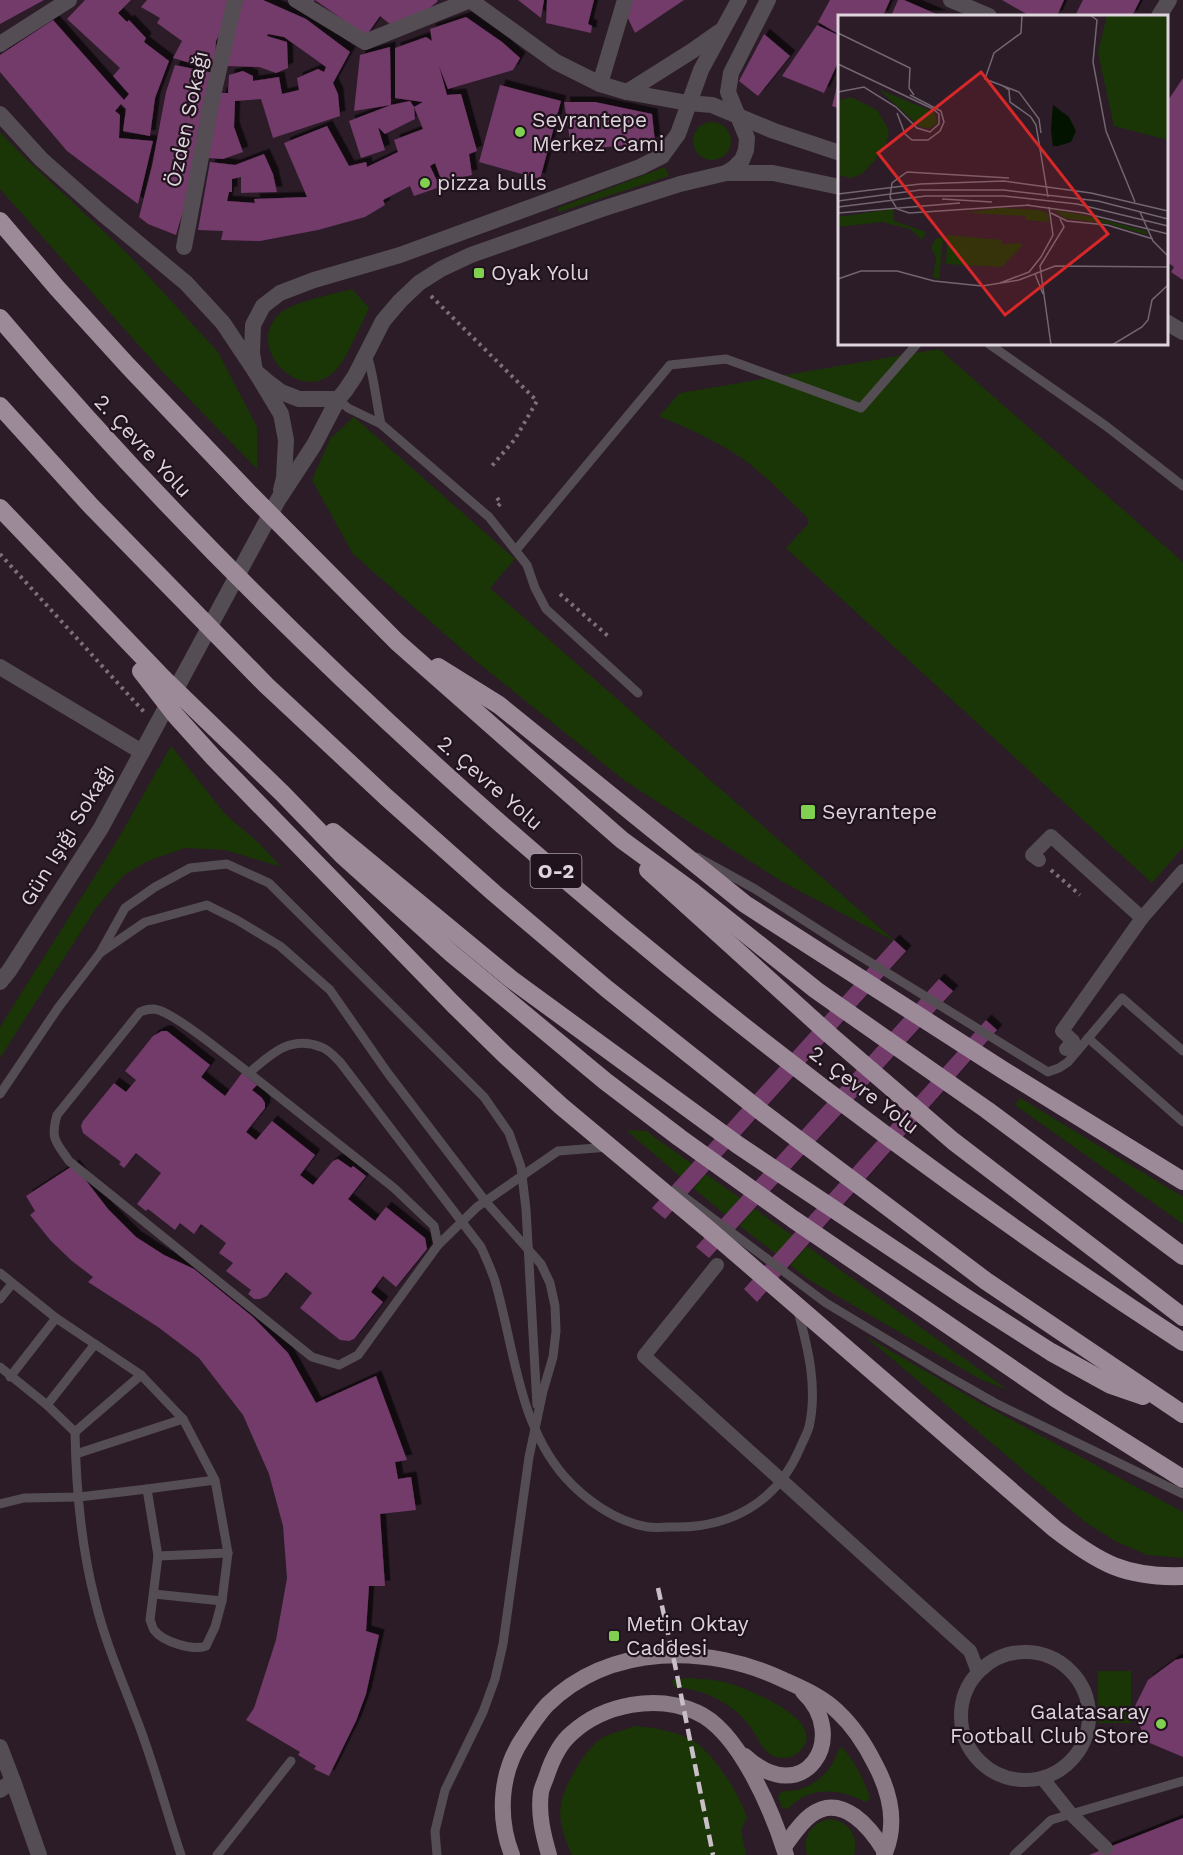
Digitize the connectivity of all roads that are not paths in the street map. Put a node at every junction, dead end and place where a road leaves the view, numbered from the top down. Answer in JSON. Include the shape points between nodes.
{"nodes":[{"id":1,"x":69,"y":0,"type":"edge"},
{"id":2,"x":236,"y":0,"type":"edge"},
{"id":3,"x":296,"y":0,"type":"edge"},
{"id":4,"x":470,"y":0,"type":"edge"},
{"id":5,"x":625,"y":0,"type":"edge"},
{"id":6,"x":739,"y":0,"type":"edge"},
{"id":7,"x":768,"y":0,"type":"edge"},
{"id":8,"x":951,"y":0,"type":"edge"},
{"id":9,"x":1169,"y":0,"type":"edge"},
{"id":10,"x":987,"y":15,"type":"edge"},
{"id":11,"x":1160,"y":15,"type":"edge"},
{"id":12,"x":722,"y":30,"type":"junction"},
{"id":13,"x":0,"y":44,"type":"edge"},
{"id":14,"x":600,"y":84,"type":"junction"},
{"id":15,"x":627,"y":92,"type":"junction"},
{"id":16,"x":687,"y":103,"type":"junction"},
{"id":17,"x":0,"y":114,"type":"edge"},
{"id":18,"x":736,"y":115,"type":"junction"},
{"id":19,"x":838,"y":152,"type":"edge"},
{"id":20,"x":726,"y":172,"type":"junction"},
{"id":21,"x":838,"y":187,"type":"edge"},
{"id":22,"x":0,"y":221,"type":"edge"},
{"id":23,"x":184,"y":247,"type":"dead end"},
{"id":24,"x":0,"y":318,"type":"edge"},
{"id":25,"x":1168,"y":323,"type":"edge"},
{"id":26,"x":1183,"y":332,"type":"edge"},
{"id":27,"x":916,"y":345,"type":"edge"},
{"id":28,"x":990,"y":345,"type":"edge"},
{"id":29,"x":366,"y":352,"type":"junction"},
{"id":30,"x":255,"y":371,"type":"junction"},
{"id":31,"x":338,"y":399,"type":"junction"},
{"id":32,"x":0,"y":406,"type":"edge"},
{"id":33,"x":381,"y":424,"type":"junction"},
{"id":34,"x":1183,"y":486,"type":"edge"},
{"id":35,"x":278,"y":500,"type":"junction"},
{"id":36,"x":0,"y":508,"type":"edge"},
{"id":37,"x":516,"y":550,"type":"junction"},
{"id":38,"x":120,"y":634,"type":"junction"},
{"id":39,"x":397,"y":642,"type":"junction"},
{"id":40,"x":0,"y":668,"type":"edge"},
{"id":41,"x":638,"y":693,"type":"dead end"},
{"id":42,"x":142,"y":752,"type":"junction"},
{"id":43,"x":282,"y":793,"type":"junction"},
{"id":44,"x":622,"y":840,"type":"junction"},
{"id":45,"x":671,"y":845,"type":"junction"},
{"id":46,"x":1039,"y":860,"type":"road end"},
{"id":47,"x":1183,"y":871,"type":"edge"},
{"id":48,"x":1142,"y":918,"type":"junction"},
{"id":49,"x":100,"y":952,"type":"junction"},
{"id":50,"x":5,"y":976,"type":"edge"},
{"id":51,"x":0,"y":990,"type":"edge"},
{"id":52,"x":1088,"y":1038,"type":"junction"},
{"id":53,"x":1066,"y":1049,"type":"dead end"},
{"id":54,"x":1183,"y":1052,"type":"edge"},
{"id":55,"x":249,"y":1073,"type":"junction"},
{"id":56,"x":0,"y":1094,"type":"edge"},
{"id":57,"x":1183,"y":1122,"type":"edge"},
{"id":58,"x":1183,"y":1181,"type":"edge"},
{"id":59,"x":486,"y":1202,"type":"junction"},
{"id":60,"x":438,"y":1245,"type":"junction"},
{"id":61,"x":1183,"y":1256,"type":"edge"},
{"id":62,"x":717,"y":1265,"type":"dead end"},
{"id":63,"x":0,"y":1273,"type":"edge"},
{"id":64,"x":12,"y":1284,"type":"junction"},
{"id":65,"x":0,"y":1299,"type":"edge"},
{"id":66,"x":798,"y":1308,"type":"junction"},
{"id":67,"x":1183,"y":1317,"type":"edge"},
{"id":68,"x":56,"y":1318,"type":"junction"},
{"id":69,"x":1183,"y":1342,"type":"edge"},
{"id":70,"x":95,"y":1344,"type":"junction"},
{"id":71,"x":0,"y":1367,"type":"edge"},
{"id":72,"x":141,"y":1375,"type":"junction"},
{"id":73,"x":10,"y":1377,"type":"junction"},
{"id":74,"x":47,"y":1405,"type":"junction"},
{"id":75,"x":1178,"y":1411,"type":"edge"},
{"id":76,"x":183,"y":1419,"type":"junction"},
{"id":77,"x":75,"y":1432,"type":"junction"},
{"id":78,"x":546,"y":1451,"type":"junction"},
{"id":79,"x":76,"y":1454,"type":"junction"},
{"id":80,"x":1183,"y":1479,"type":"edge"},
{"id":81,"x":215,"y":1480,"type":"junction"},
{"id":82,"x":147,"y":1489,"type":"junction"},
{"id":83,"x":1183,"y":1494,"type":"edge"},
{"id":84,"x":79,"y":1497,"type":"junction"},
{"id":85,"x":0,"y":1504,"type":"edge"},
{"id":86,"x":228,"y":1553,"type":"junction"},
{"id":87,"x":158,"y":1556,"type":"junction"},
{"id":88,"x":1183,"y":1576,"type":"edge"},
{"id":89,"x":154,"y":1594,"type":"junction"},
{"id":90,"x":222,"y":1601,"type":"junction"},
{"id":91,"x":978,"y":1672,"type":"junction"},
{"id":92,"x":793,"y":1684,"type":"junction"},
{"id":93,"x":0,"y":1747,"type":"edge"},
{"id":94,"x":736,"y":1748,"type":"junction"},
{"id":95,"x":291,"y":1761,"type":"dead end"},
{"id":96,"x":1043,"y":1779,"type":"junction"},
{"id":97,"x":1183,"y":1781,"type":"edge"},
{"id":98,"x":7,"y":1786,"type":"edge"},
{"id":99,"x":1071,"y":1814,"type":"junction"},
{"id":100,"x":1106,"y":1848,"type":"dead end"},
{"id":101,"x":785,"y":1851,"type":"edge"},
{"id":102,"x":884,"y":1853,"type":"edge"},
{"id":103,"x":39,"y":1855,"type":"edge"},
{"id":104,"x":181,"y":1855,"type":"edge"},
{"id":105,"x":217,"y":1855,"type":"edge"},
{"id":106,"x":437,"y":1855,"type":"edge"},
{"id":107,"x":512,"y":1855,"type":"edge"},
{"id":108,"x":549,"y":1855,"type":"edge"},
{"id":109,"x":1014,"y":1855,"type":"edge"}],
"edges":[{"from":1,"to":13,"type":"street"},
{"from":2,"to":23,"type":"street","name":"Özden Sokağı","via":[[211,104]]},
{"from":3,"to":4,"type":"street","via":[[366,42]]},
{"from":4,"to":14,"type":"street","via":[[556,62]]},
{"from":5,"to":14,"type":"street"},
{"from":6,"to":12,"type":"street"},
{"from":7,"to":18,"type":"street","via":[[731,73],[728,93]]},
{"from":8,"to":10,"type":"street"},
{"from":9,"to":11,"type":"street"},
{"from":12,"to":15,"type":"street"},
{"from":12,"to":16,"type":"street"},
{"from":14,"to":15,"type":"street"},
{"from":15,"to":16,"type":"street"},
{"from":16,"to":18,"type":"street","via":[[712,105]]},
{"from":16,"to":30,"type":"street","via":[[678,134],[658,159],[400,255],[280,293],[263,306],[253,326]]},
{"from":17,"to":30,"type":"street","via":[[42,159],[186,283],[223,323]]},
{"from":18,"to":19,"type":"street"},
{"from":18,"to":20,"type":"street","via":[[747,138],[746,150],[742,160]]},
{"from":20,"to":21,"type":"street","via":[[773,173]]},
{"from":20,"to":29,"type":"street","via":[[602,209],[441,269],[400,301],[383,321]]},
{"from":22,"to":39,"type":"highway","via":[[128,366]]},
{"from":24,"to":69,"type":"highway","name":"2. Çevre Yolu","number":"O-2","via":[[55,383],[229,568],[330,668],[526,846],[639,943],[824,1089],[1064,1264]]},
{"from":25,"to":26,"type":"street"},
{"from":27,"to":37,"type":"lane","via":[[861,408],[726,359],[670,365]]},
{"from":28,"to":34,"type":"lane"},
{"from":29,"to":31,"type":"street"},
{"from":29,"to":33,"type":"lane"},
{"from":30,"to":31,"type":"street","via":[[281,392],[299,399]]},
{"from":30,"to":35,"type":"street","via":[[281,414],[286,440],[284,478]]},
{"from":31,"to":33,"type":"lane"},
{"from":31,"to":35,"type":"street"},
{"from":32,"to":75,"type":"highway","number":"O-2","via":[[266,684],[511,908],[763,1113],[986,1281]]},
{"from":33,"to":37,"type":"lane","via":[[489,517]]},
{"from":35,"to":42,"type":"street","name":"Gün Işığı Sokağı"},
{"from":36,"to":38,"type":"highway"},
{"from":37,"to":41,"type":"lane","via":[[527,565],[546,609]]},
{"from":38,"to":43,"type":"highway"},
{"from":38,"to":66,"type":"highway","via":[[139,668],[191,732],[453,1005],[570,1113]]},
{"from":39,"to":44,"type":"highway"},
{"from":39,"to":45,"type":"highway","via":[[499,705]]},
{"from":40,"to":42,"type":"street"},
{"from":42,"to":50,"type":"street","name":"Gün Işığı Sokağı","via":[[101,828]]},
{"from":43,"to":75,"type":"highway","via":[[511,979],[738,1144],[1051,1352],[1111,1384]]},
{"from":43,"to":80,"type":"highway","via":[[342,855],[451,952],[661,1124],[1019,1373]]},
{"from":44,"to":61,"type":"highway","via":[[816,990],[987,1110]]},
{"from":44,"to":67,"type":"highway","via":[[663,884],[953,1141]]},
{"from":45,"to":52,"type":"lane","via":[[755,889],[1048,1072],[1068,1062]]},
{"from":45,"to":58,"type":"highway","via":[[745,904]]},
{"from":46,"to":48,"type":"street","via":[[1032,855],[1051,836]]},
{"from":47,"to":48,"type":"street"},
{"from":48,"to":53,"type":"street","via":[[1062,1031],[1073,1041]]},
{"from":49,"to":56,"type":"lane"},
{"from":49,"to":59,"type":"lane","via":[[145,922],[207,905],[280,946],[330,990]]},
{"from":49,"to":78,"type":"lane","via":[[125,908],[190,868],[227,864],[269,883],[484,1096],[509,1133],[521,1167],[536,1402]]},
{"from":50,"to":51,"type":"street","name":"Gün Işığı Sokağı"},
{"from":52,"to":54,"type":"lane","via":[[1122,998]]},
{"from":52,"to":57,"type":"lane"},
{"from":55,"to":60,"type":"lane","via":[[394,1188],[434,1226]]},
{"from":55,"to":60,"type":"lane","via":[[171,1015],[146,1010],[140,1012],[57,1115],[52,1131],[69,1161],[312,1357],[339,1365],[358,1355]]},
{"from":55,"to":78,"type":"lane","via":[[277,1049],[301,1042],[323,1047],[340,1062],[481,1247],[495,1280],[532,1422]]},
{"from":59,"to":60,"type":"lane"},
{"from":59,"to":83,"type":"lane","via":[[558,1151],[616,1146],[826,1303],[995,1403]]},
{"from":59,"to":106,"type":"lane","via":[[541,1263],[555,1306],[556,1332],[529,1457],[503,1644],[495,1679],[446,1790],[435,1831]]},
{"from":62,"to":91,"type":"street","via":[[644,1356],[970,1651]]},
{"from":63,"to":64,"type":"lane"},
{"from":64,"to":65,"type":"lane"},
{"from":64,"to":68,"type":"lane"},
{"from":66,"to":78,"type":"lane","via":[[813,1383],[808,1427],[793,1464],[752,1508],[727,1521],[690,1528],[647,1527],[593,1503],[562,1474]]},
{"from":66,"to":88,"type":"highway","via":[[1055,1530],[1088,1554],[1136,1573]]},
{"from":68,"to":70,"type":"lane"},
{"from":68,"to":73,"type":"lane"},
{"from":70,"to":72,"type":"lane"},
{"from":70,"to":74,"type":"lane"},
{"from":71,"to":73,"type":"lane"},
{"from":72,"to":76,"type":"lane"},
{"from":72,"to":77,"type":"lane"},
{"from":73,"to":74,"type":"lane"},
{"from":74,"to":77,"type":"lane"},
{"from":76,"to":79,"type":"lane"},
{"from":76,"to":81,"type":"lane"},
{"from":77,"to":79,"type":"lane"},
{"from":79,"to":84,"type":"lane"},
{"from":81,"to":82,"type":"lane"},
{"from":81,"to":86,"type":"lane"},
{"from":82,"to":84,"type":"lane"},
{"from":82,"to":87,"type":"lane"},
{"from":84,"to":85,"type":"lane","via":[[24,1498]]},
{"from":84,"to":104,"type":"lane","via":[[94,1599]]},
{"from":86,"to":87,"type":"lane"},
{"from":86,"to":90,"type":"lane"},
{"from":87,"to":89,"type":"lane"},
{"from":89,"to":90,"type":"lane"},
{"from":89,"to":90,"type":"lane","via":[[150,1620],[154,1630],[165,1639],[198,1649],[206,1646]]},
{"from":91,"to":96,"type":"street","via":[[966,1689],[961,1709],[962,1730],[970,1750],[1002,1776],[1022,1781]]},
{"from":91,"to":96,"type":"street","via":[[995,1659],[1015,1652],[1037,1652],[1058,1660],[1086,1692],[1090,1713],[1088,1735],[1078,1754],[1062,1770]]},
{"from":92,"to":94,"type":"main road","via":[[812,1701],[821,1718],[820,1750],[808,1768],[799,1774],[778,1776],[754,1765]]},
{"from":92,"to":102,"type":"main road","via":[[821,1698],[839,1713],[883,1778],[890,1798],[891,1819]]},
{"from":92,"to":107,"type":"main road","via":[[758,1667],[690,1655],[649,1656],[595,1673],[573,1685],[547,1705],[514,1752],[502,1804]]},
{"from":93,"to":98,"type":"street"},
{"from":94,"to":101,"type":"main road","via":[[771,1813]]},
{"from":94,"to":108,"type":"main road","via":[[724,1733],[696,1712],[662,1703],[619,1707],[593,1718],[571,1734],[553,1759],[541,1791],[541,1825]]},
{"from":95,"to":105,"type":"lane"},
{"from":96,"to":99,"type":"street"},
{"from":97,"to":99,"type":"lane"},
{"from":98,"to":103,"type":"street"},
{"from":99,"to":100,"type":"street"},
{"from":99,"to":109,"type":"lane","via":[[1051,1820]]},
{"from":101,"to":102,"type":"main road","via":[[799,1826],[826,1808],[842,1809],[860,1819],[873,1832]]}]}
